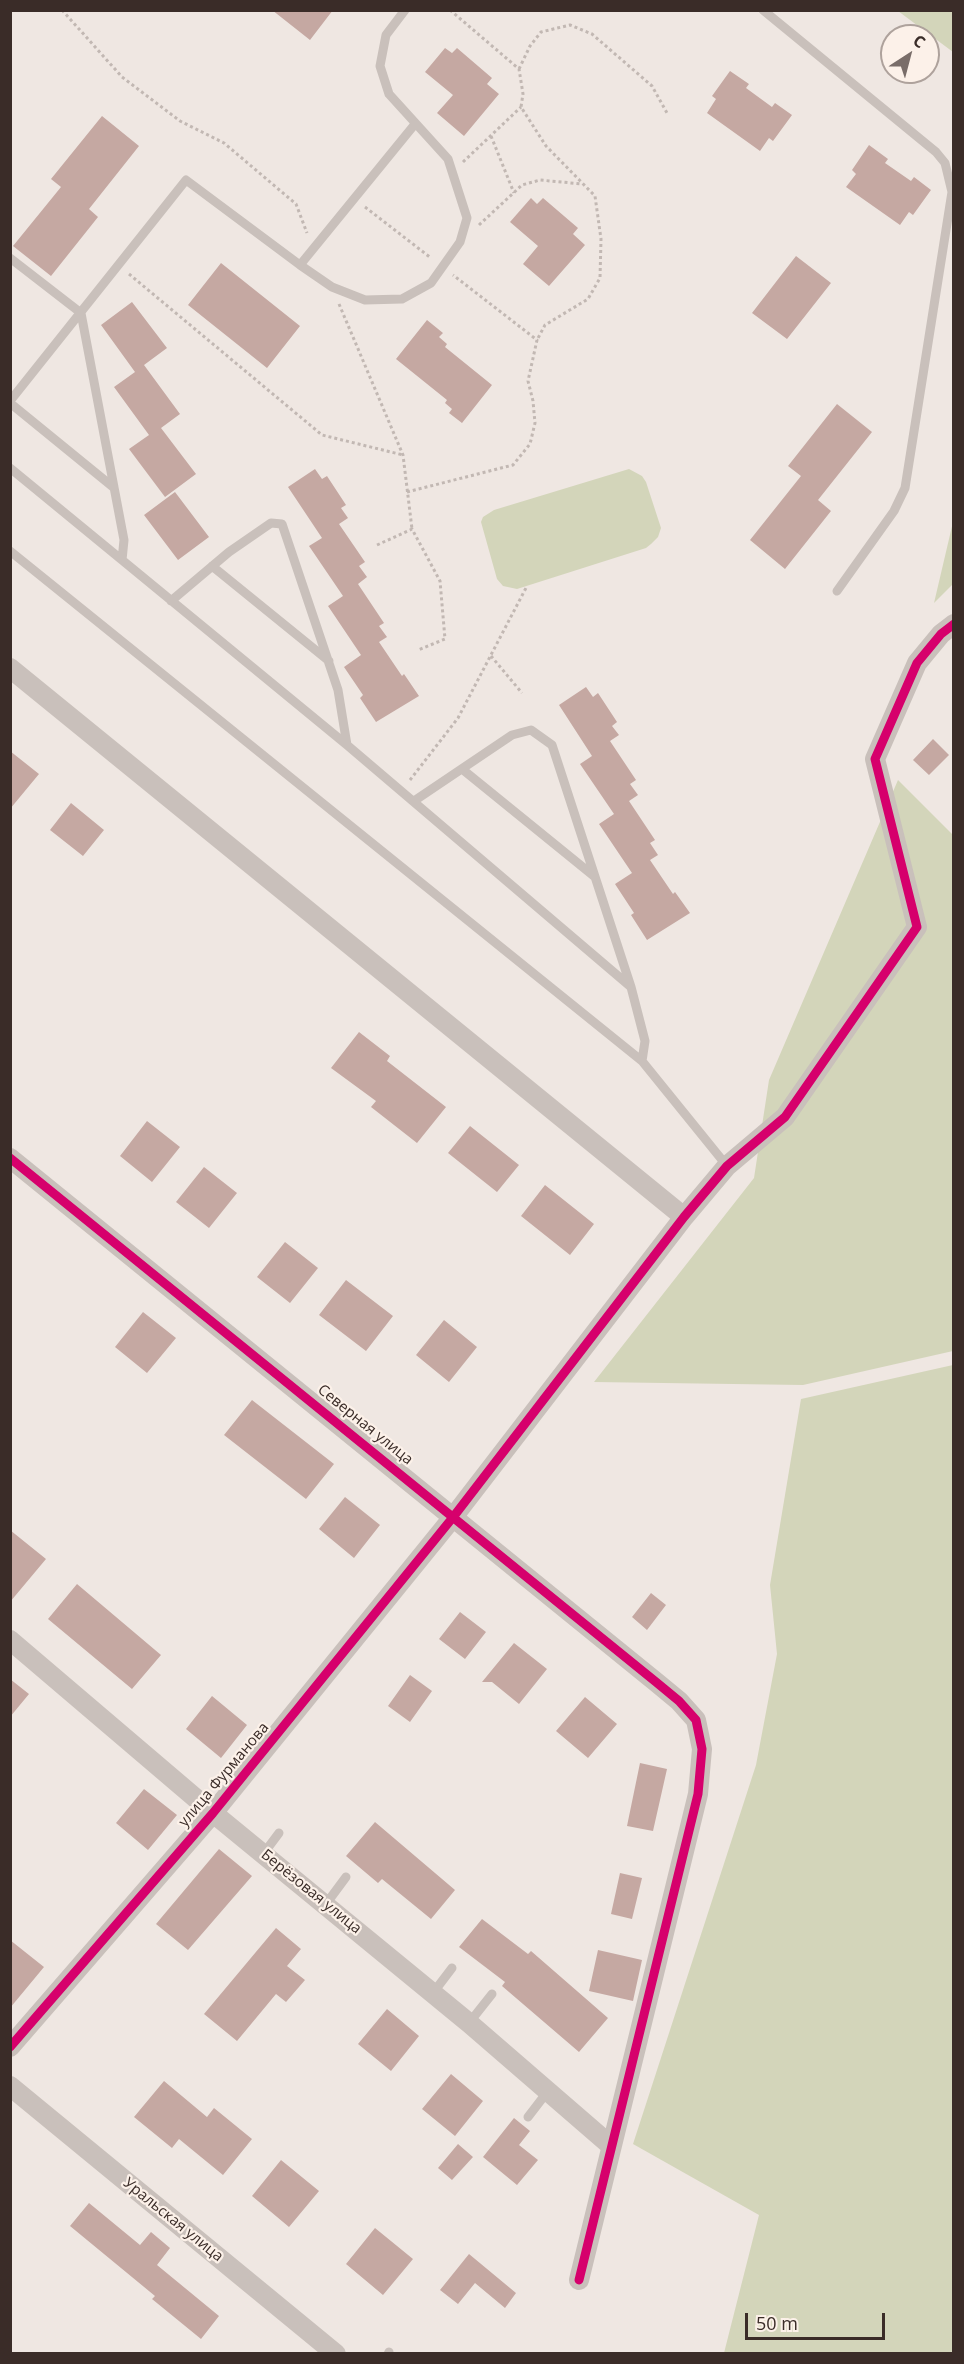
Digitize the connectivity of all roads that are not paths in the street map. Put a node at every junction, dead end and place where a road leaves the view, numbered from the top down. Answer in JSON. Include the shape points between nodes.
{"nodes":[{"id":1,"x":405,"y":10,"type":"edge"},
{"id":2,"x":763,"y":10,"type":"edge"},
{"id":3,"x":415,"y":124,"type":"junction"},
{"id":4,"x":10,"y":258,"type":"edge"},
{"id":5,"x":300,"y":265,"type":"junction"},
{"id":6,"x":81,"y":313,"type":"junction"},
{"id":7,"x":10,"y":402,"type":"edge"},
{"id":8,"x":10,"y":468,"type":"edge"},
{"id":9,"x":113,"y":488,"type":"junction"},
{"id":10,"x":10,"y":551,"type":"edge"},
{"id":11,"x":122,"y":560,"type":"junction"},
{"id":12,"x":212,"y":567,"type":"junction"},
{"id":13,"x":837,"y":591,"type":"dead end"},
{"id":14,"x":171,"y":601,"type":"junction"},
{"id":15,"x":954,"y":624,"type":"edge"},
{"id":16,"x":329,"y":661,"type":"junction"},
{"id":17,"x":10,"y":668,"type":"edge"},
{"id":18,"x":347,"y":744,"type":"junction"},
{"id":19,"x":462,"y":769,"type":"junction"},
{"id":20,"x":414,"y":801,"type":"junction"},
{"id":21,"x":595,"y":877,"type":"junction"},
{"id":22,"x":632,"y":987,"type":"junction"},
{"id":23,"x":642,"y":1061,"type":"junction"},
{"id":24,"x":10,"y":1158,"type":"edge"},
{"id":25,"x":727,"y":1166,"type":"junction"},
{"id":26,"x":684,"y":1217,"type":"junction"},
{"id":27,"x":454,"y":1516,"type":"junction"},
{"id":28,"x":10,"y":1640,"type":"edge"},
{"id":29,"x":213,"y":1813,"type":"junction"},
{"id":30,"x":279,"y":1833,"type":"dead end"},
{"id":31,"x":264,"y":1853,"type":"junction"},
{"id":32,"x":345,"y":1877,"type":"dead end"},
{"id":33,"x":326,"y":1904,"type":"junction"},
{"id":34,"x":452,"y":1968,"type":"dead end"},
{"id":35,"x":433,"y":1993,"type":"junction"},
{"id":36,"x":492,"y":1994,"type":"dead end"},
{"id":37,"x":469,"y":2023,"type":"junction"},
{"id":38,"x":10,"y":2047,"type":"edge"},
{"id":39,"x":10,"y":2086,"type":"edge"},
{"id":40,"x":548,"y":2091,"type":"junction"},
{"id":41,"x":528,"y":2117,"type":"dead end"},
{"id":42,"x":610,"y":2145,"type":"junction"},
{"id":43,"x":579,"y":2280,"type":"dead end"},
{"id":44,"x":336,"y":2354,"type":"edge"}],
"edges":[{"from":1,"to":3,"type":"lane","via":[[386,35],[380,66],[389,94]]},
{"from":2,"to":13,"type":"lane","via":[[936,152],[945,163],[952,192],[905,488],[894,511]]},
{"from":3,"to":5,"type":"lane"},
{"from":3,"to":5,"type":"lane","via":[[448,159],[467,218],[460,242],[430,283],[402,299],[365,300],[332,287]]},
{"from":4,"to":6,"type":"lane"},
{"from":5,"to":6,"type":"lane","via":[[186,180]]},
{"from":6,"to":7,"type":"lane"},
{"from":6,"to":9,"type":"lane"},
{"from":7,"to":9,"type":"lane"},
{"from":8,"to":11,"type":"lane"},
{"from":9,"to":11,"type":"lane","via":[[124,540]]},
{"from":10,"to":23,"type":"lane"},
{"from":11,"to":14,"type":"lane"},
{"from":12,"to":14,"type":"lane"},
{"from":12,"to":16,"type":"lane"},
{"from":12,"to":16,"type":"lane","via":[[271,523],[282,524]]},
{"from":14,"to":18,"type":"lane"},
{"from":15,"to":25,"type":"street","name":"улица Фурманова","via":[[941,633],[917,663],[875,759],[917,927],[785,1118]]},
{"from":16,"to":18,"type":"lane"},
{"from":17,"to":26,"type":"street"},
{"from":18,"to":20,"type":"lane"},
{"from":19,"to":20,"type":"lane"},
{"from":19,"to":21,"type":"lane"},
{"from":19,"to":21,"type":"lane","via":[[512,735],[531,730],[552,745]]},
{"from":20,"to":22,"type":"lane"},
{"from":21,"to":22,"type":"lane"},
{"from":22,"to":23,"type":"lane","via":[[645,1041]]},
{"from":23,"to":25,"type":"lane"},
{"from":24,"to":27,"type":"street","name":"Северная улица"},
{"from":25,"to":26,"type":"street","name":"улица Фурманова"},
{"from":26,"to":27,"type":"street","name":"улица Фурманова"},
{"from":27,"to":29,"type":"street","name":"улица Фурманова"},
{"from":27,"to":42,"type":"street","name":"Северная улица","via":[[679,1701],[696,1720],[702,1749],[698,1794]]},
{"from":28,"to":29,"type":"street","name":"Берёзовая улица"},
{"from":29,"to":31,"type":"street","name":"Берёзовая улица"},
{"from":29,"to":38,"type":"street","name":"улица Фурманова"},
{"from":30,"to":31,"type":"lane"},
{"from":31,"to":33,"type":"street","name":"Берёзовая улица"},
{"from":32,"to":33,"type":"lane"},
{"from":33,"to":35,"type":"street","name":"Берёзовая улица"},
{"from":34,"to":35,"type":"lane"},
{"from":35,"to":37,"type":"street","name":"Берёзовая улица"},
{"from":36,"to":37,"type":"lane"},
{"from":37,"to":40,"type":"street","name":"Берёзовая улица"},
{"from":39,"to":44,"type":"street","name":"Уральская улица"},
{"from":40,"to":41,"type":"lane"},
{"from":40,"to":42,"type":"street","name":"Берёзовая улица"},
{"from":42,"to":43,"type":"street"}]}
